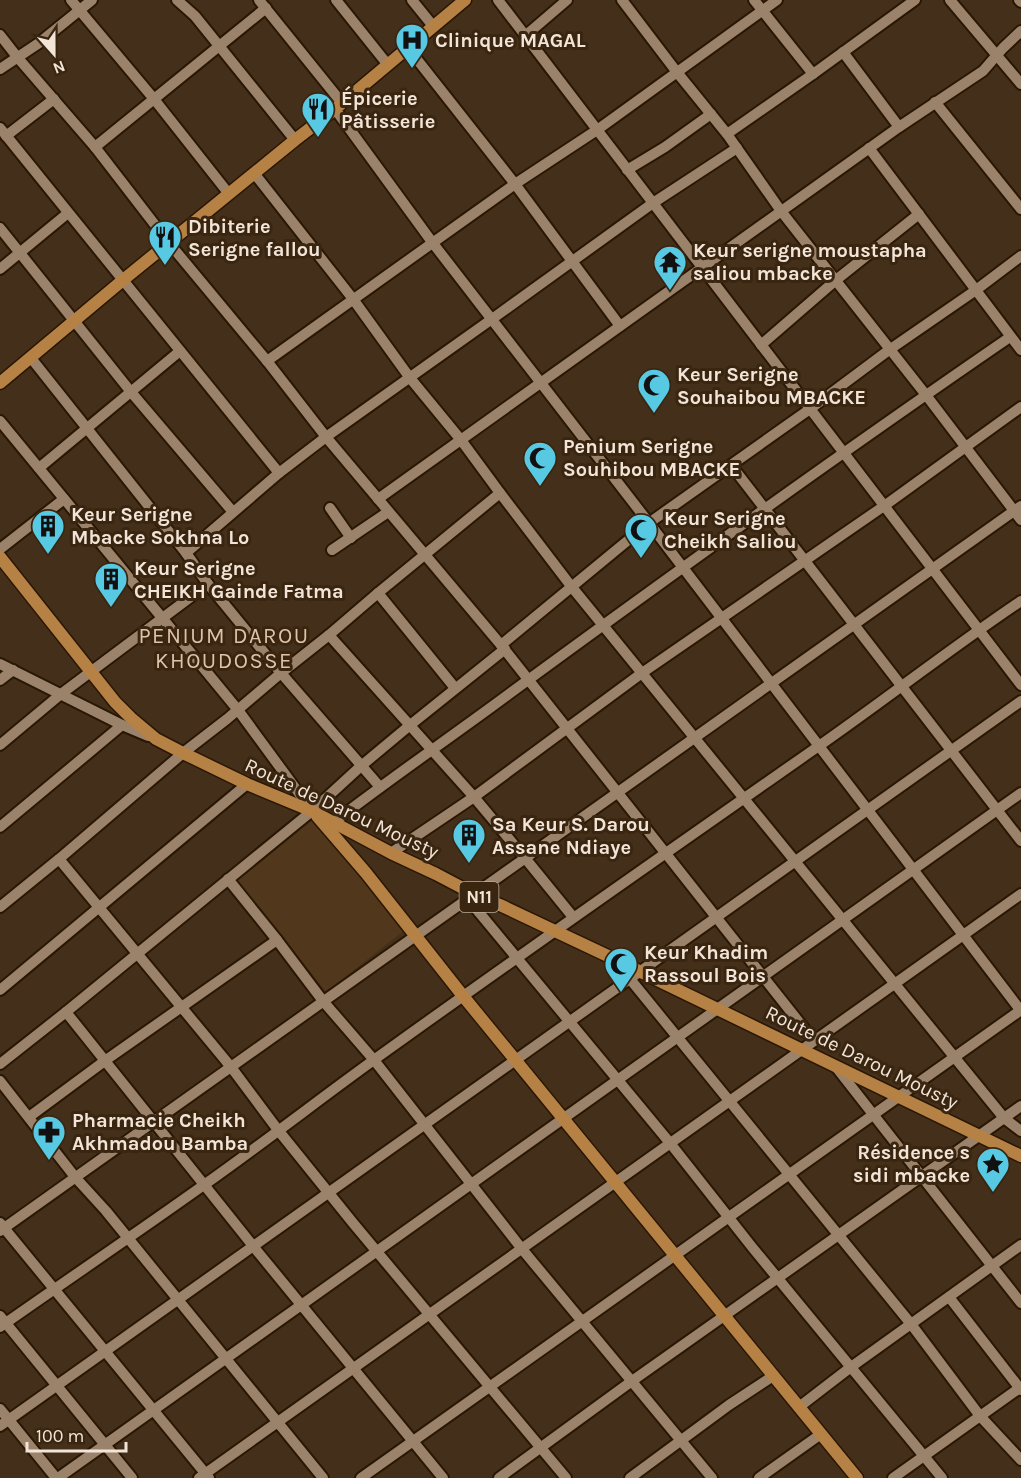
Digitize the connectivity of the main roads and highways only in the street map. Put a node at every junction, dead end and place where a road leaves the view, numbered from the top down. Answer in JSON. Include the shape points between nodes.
{"nodes":[{"id":1,"x":465,"y":0,"type":"edge"},
{"id":2,"x":0,"y":383,"type":"edge"},
{"id":3,"x":0,"y":557,"type":"edge"},
{"id":4,"x":312,"y":811,"type":"junction"},
{"id":5,"x":1021,"y":1156,"type":"edge"},
{"id":6,"x":856,"y":1478,"type":"edge"}],
"edges":[{"from":1,"to":2,"type":"main road"},
{"from":3,"to":4,"type":"main road","name":"Route de Darou Mousty","number":"N11","via":[[115,702],[156,739]]},
{"from":4,"to":5,"type":"main road","name":"Route de Darou Mousty","number":"N11","via":[[436,874],[471,897],[500,905],[634,975],[718,1009]]},
{"from":4,"to":6,"type":"main road"}]}
